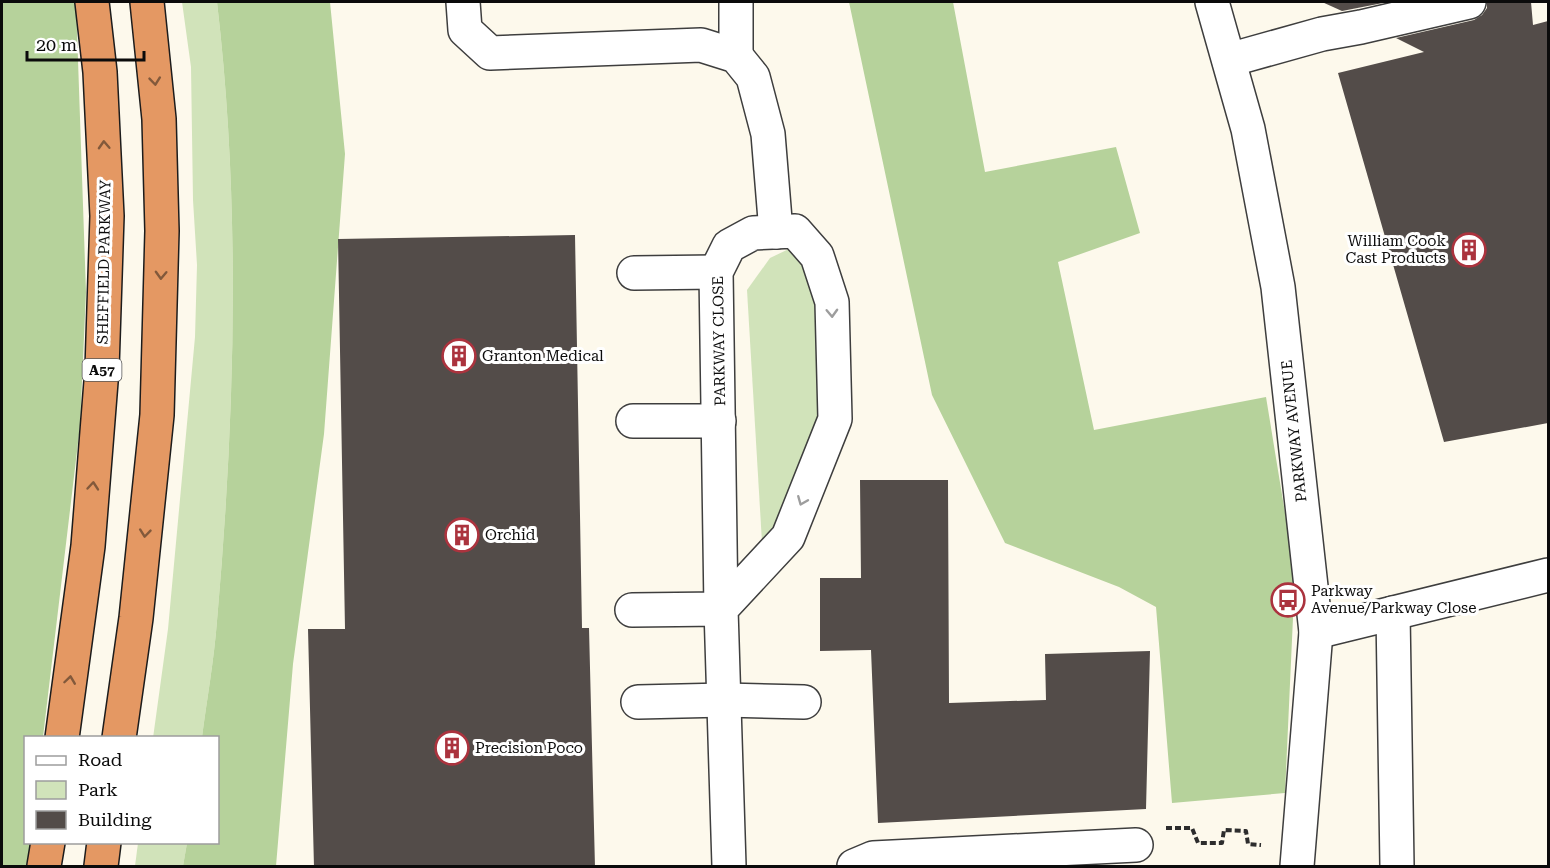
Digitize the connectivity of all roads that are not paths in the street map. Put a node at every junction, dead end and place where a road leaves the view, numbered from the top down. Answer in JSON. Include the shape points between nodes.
{"nodes":[{"id":1,"x":92,"y":2,"type":"edge"},
{"id":2,"x":147,"y":2,"type":"edge"},
{"id":3,"x":464,"y":2,"type":"edge"},
{"id":4,"x":736,"y":2,"type":"edge"},
{"id":5,"x":1212,"y":2,"type":"edge"},
{"id":6,"x":1469,"y":2,"type":"edge"},
{"id":7,"x":736,"y":56,"type":"junction"},
{"id":8,"x":1228,"y":60,"type":"junction"},
{"id":9,"x":776,"y":232,"type":"junction"},
{"id":10,"x":716,"y":272,"type":"junction"},
{"id":11,"x":634,"y":273,"type":"dead end"},
{"id":12,"x":633,"y":421,"type":"dead end"},
{"id":13,"x":720,"y":421,"type":"junction"},
{"id":14,"x":1548,"y":575,"type":"edge"},
{"id":15,"x":721,"y":609,"type":"junction"},
{"id":16,"x":632,"y":610,"type":"dead end"},
{"id":17,"x":1393,"y":613,"type":"junction"},
{"id":18,"x":1316,"y":632,"type":"junction"},
{"id":19,"x":725,"y":700,"type":"junction"},
{"id":20,"x":638,"y":702,"type":"dead end"},
{"id":21,"x":804,"y":702,"type":"dead end"},
{"id":22,"x":62,"y":736,"type":"edge"},
{"id":23,"x":119,"y":736,"type":"edge"},
{"id":24,"x":48,"y":844,"type":"edge"},
{"id":25,"x":104,"y":844,"type":"edge"},
{"id":26,"x":1136,"y":845,"type":"road end"},
{"id":27,"x":1298,"y":856,"type":"edge"},
{"id":28,"x":44,"y":867,"type":"edge"},
{"id":29,"x":101,"y":867,"type":"edge"},
{"id":30,"x":729,"y":867,"type":"edge"},
{"id":31,"x":854,"y":867,"type":"edge"},
{"id":32,"x":1397,"y":867,"type":"edge"}],
"edges":[{"from":22,"to":1,"type":"highway","name":"SHEFFIELD PARKWAY","number":"A57","one_way":true,"via":[[88,546],[102,369],[107,216],[100,72]]},
{"from":2,"to":23,"type":"highway","one_way":true,"via":[[159,119],[162,231],[157,415]]},
{"from":3,"to":7,"type":"street","via":[[465,30],[490,53],[701,45]]},
{"from":4,"to":7,"type":"street"},
{"from":5,"to":8,"type":"street","name":"PARKWAY AVENUE"},
{"from":6,"to":8,"type":"street","via":[[1322,34]]},
{"from":7,"to":9,"type":"street","via":[[753,77],[768,134]]},
{"from":8,"to":18,"type":"street","name":"PARKWAY AVENUE","via":[[1248,129],[1278,287]]},
{"from":9,"to":10,"type":"street","name":"PARKWAY CLOSE","via":[[753,233],[729,246]]},
{"from":9,"to":15,"type":"street","name":"PARKWAY CLOSE","one_way":true,"via":[[795,231],[817,256],[832,303],[835,419],[788,537]]},
{"from":10,"to":11,"type":"street"},
{"from":10,"to":13,"type":"street","name":"PARKWAY CLOSE"},
{"from":12,"to":13,"type":"street"},
{"from":13,"to":15,"type":"street","name":"PARKWAY CLOSE"},
{"from":14,"to":17,"type":"street"},
{"from":15,"to":16,"type":"street"},
{"from":15,"to":19,"type":"street","name":"PARKWAY CLOSE"},
{"from":17,"to":18,"type":"street"},
{"from":17,"to":32,"type":"street"},
{"from":18,"to":27,"type":"street","name":"PARKWAY AVENUE"},
{"from":19,"to":20,"type":"street"},
{"from":19,"to":21,"type":"street"},
{"from":19,"to":30,"type":"street","name":"PARKWAY CLOSE"},
{"from":24,"to":28,"type":"highway"},
{"from":25,"to":29,"type":"highway"},
{"from":26,"to":31,"type":"street","via":[[873,858]]}]}
